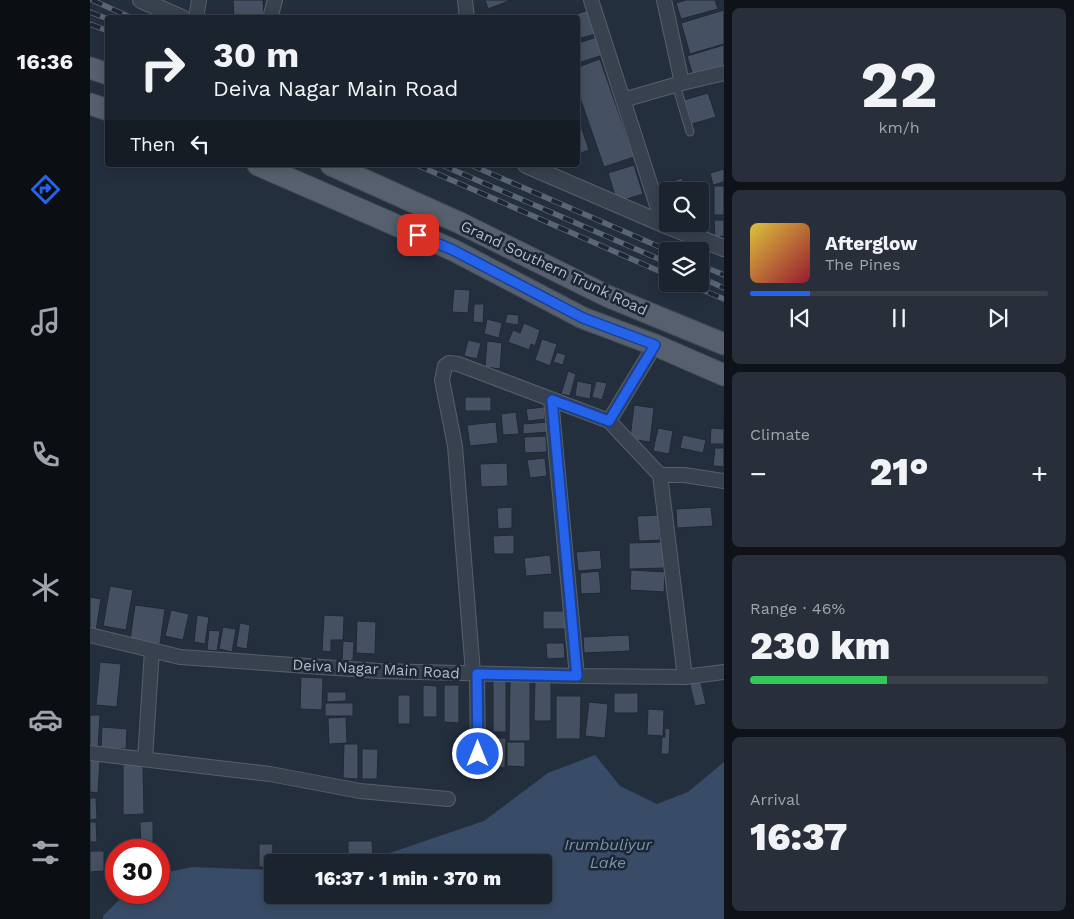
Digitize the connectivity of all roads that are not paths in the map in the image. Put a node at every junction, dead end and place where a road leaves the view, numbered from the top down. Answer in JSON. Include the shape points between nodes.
{"nodes":[{"id":1,"x":141,"y":0,"type":"edge"},
{"id":2,"x":199,"y":0,"type":"edge"},
{"id":3,"x":275,"y":0,"type":"edge"},
{"id":4,"x":465,"y":0,"type":"edge"},
{"id":5,"x":591,"y":0,"type":"edge"},
{"id":6,"x":664,"y":0,"type":"edge"},
{"id":7,"x":175,"y":15,"type":"edge"},
{"id":8,"x":196,"y":15,"type":"edge"},
{"id":9,"x":271,"y":15,"type":"edge"},
{"id":10,"x":467,"y":15,"type":"edge"},
{"id":11,"x":90,"y":68,"type":"edge"},
{"id":12,"x":105,"y":73,"type":"edge"},
{"id":13,"x":724,"y":73,"type":"edge"},
{"id":14,"x":679,"y":84,"type":"junction"},
{"id":15,"x":623,"y":100,"type":"junction"},
{"id":16,"x":90,"y":104,"type":"edge"},
{"id":17,"x":105,"y":109,"type":"edge"},
{"id":18,"x":690,"y":132,"type":"dead end"},
{"id":19,"x":263,"y":167,"type":"edge"},
{"id":20,"x":335,"y":167,"type":"edge"},
{"id":21,"x":531,"y":167,"type":"edge"},
{"id":22,"x":659,"y":209,"type":"edge"},
{"id":23,"x":659,"y":222,"type":"edge"},
{"id":24,"x":684,"y":232,"type":"edge"},
{"id":25,"x":724,"y":248,"type":"edge"},
{"id":26,"x":724,"y":344,"type":"edge"},
{"id":27,"x":655,"y":345,"type":"junction"},
{"id":28,"x":724,"y":375,"type":"edge"},
{"id":29,"x":552,"y":400,"type":"junction"},
{"id":30,"x":609,"y":421,"type":"junction"},
{"id":31,"x":660,"y":475,"type":"junction"},
{"id":32,"x":724,"y":481,"type":"edge"},
{"id":33,"x":90,"y":636,"type":"edge"},
{"id":34,"x":152,"y":650,"type":"junction"},
{"id":35,"x":724,"y":672,"type":"edge"},
{"id":36,"x":475,"y":673,"type":"junction"},
{"id":37,"x":577,"y":676,"type":"junction"},
{"id":38,"x":685,"y":676,"type":"junction"},
{"id":39,"x":90,"y":753,"type":"edge"},
{"id":40,"x":478,"y":754,"type":"dead end"},
{"id":41,"x":145,"y":759,"type":"junction"},
{"id":42,"x":448,"y":799,"type":"dead end"}],
"edges":[{"from":1,"to":7,"type":"street"},
{"from":2,"to":8,"type":"street"},
{"from":3,"to":9,"type":"street"},
{"from":4,"to":10,"type":"street"},
{"from":5,"to":15,"type":"street"},
{"from":6,"to":14,"type":"street"},
{"from":11,"to":12,"type":"main road"},
{"from":13,"to":14,"type":"street"},
{"from":14,"to":15,"type":"street"},
{"from":14,"to":18,"type":"lane"},
{"from":15,"to":22,"type":"street"},
{"from":16,"to":17,"type":"main road"},
{"from":19,"to":27,"type":"main road","name":"Grand Southern Trunk Road","via":[[453,250],[583,318]]},
{"from":20,"to":26,"type":"main road","name":"Grand Southern Trunk Road","via":[[460,223],[607,296]]},
{"from":21,"to":23,"type":"street"},
{"from":24,"to":25,"type":"street"},
{"from":27,"to":28,"type":"main road","name":"Grand Southern Trunk Road"},
{"from":27,"to":30,"type":"street"},
{"from":29,"to":30,"type":"street"},
{"from":29,"to":36,"type":"street","via":[[458,364],[450,363],[443,372],[454,446]]},
{"from":29,"to":37,"type":"street"},
{"from":30,"to":31,"type":"street"},
{"from":31,"to":32,"type":"street"},
{"from":31,"to":38,"type":"street"},
{"from":33,"to":34,"type":"street","name":"Deiva Nagar Main Road"},
{"from":34,"to":36,"type":"street","name":"Deiva Nagar Main Road","via":[[180,657],[379,671]]},
{"from":34,"to":41,"type":"street"},
{"from":35,"to":38,"type":"street","name":"Deiva Nagar Main Road"},
{"from":36,"to":37,"type":"street","name":"Deiva Nagar Main Road"},
{"from":36,"to":40,"type":"street"},
{"from":37,"to":38,"type":"street","name":"Deiva Nagar Main Road"},
{"from":39,"to":41,"type":"street"},
{"from":41,"to":42,"type":"street","via":[[270,774],[360,791]]}]}
